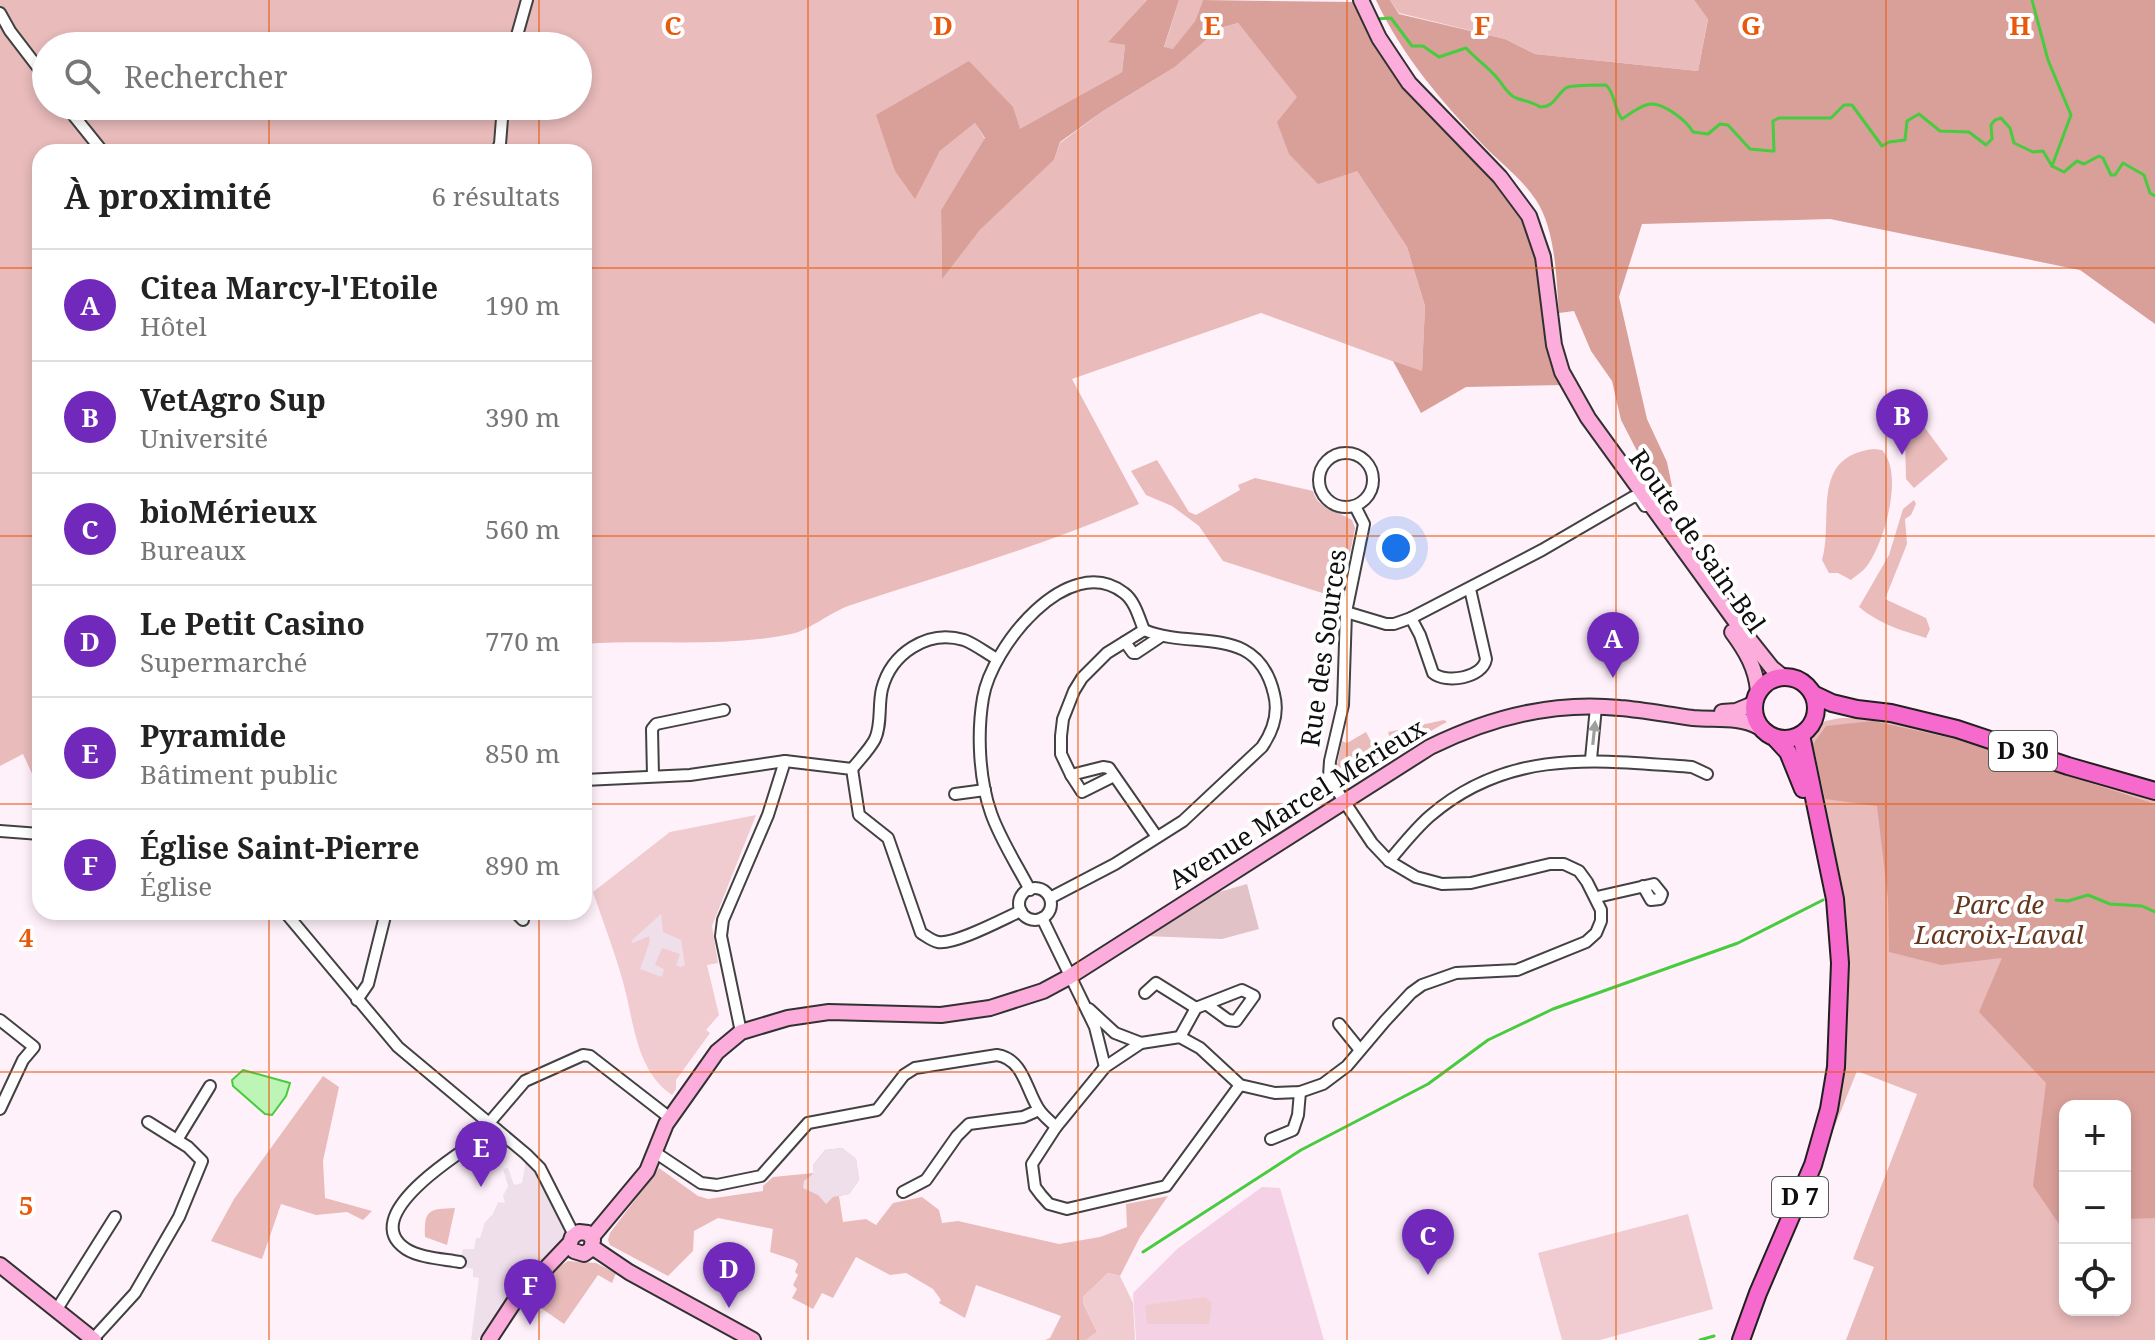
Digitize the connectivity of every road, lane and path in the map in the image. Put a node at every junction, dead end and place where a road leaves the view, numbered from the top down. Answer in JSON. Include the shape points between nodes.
{"nodes":[{"id":1,"x":527,"y":0,"type":"edge"},
{"id":2,"x":1367,"y":12,"type":"edge"},
{"id":3,"x":0,"y":13,"type":"edge"},
{"id":4,"x":518,"y":32,"type":"edge"},
{"id":5,"x":32,"y":60,"type":"edge"},
{"id":6,"x":77,"y":120,"type":"edge"},
{"id":7,"x":502,"y":120,"type":"edge"},
{"id":8,"x":97,"y":144,"type":"edge"},
{"id":9,"x":500,"y":144,"type":"edge"},
{"id":10,"x":1589,"y":420,"type":"junction"},
{"id":11,"x":1633,"y":497,"type":"junction"},
{"id":12,"x":1355,"y":506,"type":"junction"},
{"id":13,"x":1667,"y":528,"type":"junction"},
{"id":14,"x":1470,"y":589,"type":"junction"},
{"id":15,"x":1346,"y":612,"type":"junction"},
{"id":16,"x":1411,"y":618,"type":"junction"},
{"id":17,"x":1144,"y":630,"type":"junction"},
{"id":18,"x":1160,"y":637,"type":"junction"},
{"id":19,"x":1125,"y":642,"type":"junction"},
{"id":20,"x":997,"y":659,"type":"junction"},
{"id":21,"x":1783,"y":677,"type":"junction"},
{"id":22,"x":1813,"y":694,"type":"junction"},
{"id":23,"x":1756,"y":698,"type":"junction"},
{"id":24,"x":1596,"y":707,"type":"junction"},
{"id":25,"x":1857,"y":709,"type":"junction"},
{"id":26,"x":724,"y":710,"type":"dead end"},
{"id":27,"x":1814,"y":719,"type":"junction"},
{"id":28,"x":1759,"y":727,"type":"junction"},
{"id":29,"x":1801,"y":735,"type":"junction"},
{"id":30,"x":1776,"y":739,"type":"junction"},
{"id":31,"x":1591,"y":759,"type":"junction"},
{"id":32,"x":785,"y":761,"type":"junction"},
{"id":33,"x":852,"y":769,"type":"junction"},
{"id":34,"x":1707,"y":774,"type":"dead end"},
{"id":35,"x":1071,"y":775,"type":"junction"},
{"id":36,"x":653,"y":776,"type":"junction"},
{"id":37,"x":1114,"y":776,"type":"junction"},
{"id":38,"x":592,"y":780,"type":"edge"},
{"id":39,"x":985,"y":790,"type":"junction"},
{"id":40,"x":2155,"y":791,"type":"edge"},
{"id":41,"x":955,"y":794,"type":"dead end"},
{"id":42,"x":1343,"y":797,"type":"junction"},
{"id":43,"x":0,"y":831,"type":"edge"},
{"id":44,"x":32,"y":833,"type":"edge"},
{"id":45,"x":1157,"y":837,"type":"junction"},
{"id":46,"x":1822,"y":844,"type":"junction"},
{"id":47,"x":1389,"y":861,"type":"junction"},
{"id":48,"x":1643,"y":886,"type":"dead end"},
{"id":49,"x":1030,"y":890,"type":"junction"},
{"id":50,"x":1597,"y":897,"type":"junction"},
{"id":51,"x":1050,"y":898,"type":"junction"},
{"id":52,"x":1021,"y":911,"type":"junction"},
{"id":53,"x":1042,"y":918,"type":"junction"},
{"id":54,"x":292,"y":920,"type":"edge"},
{"id":55,"x":384,"y":920,"type":"edge"},
{"id":56,"x":1068,"y":972,"type":"junction"},
{"id":57,"x":1145,"y":993,"type":"dead end"},
{"id":58,"x":357,"y":1000,"type":"junction"},
{"id":59,"x":1082,"y":1001,"type":"junction"},
{"id":60,"x":0,"y":1020,"type":"edge"},
{"id":61,"x":1339,"y":1024,"type":"dead end"},
{"id":62,"x":741,"y":1032,"type":"junction"},
{"id":63,"x":1180,"y":1037,"type":"junction"},
{"id":64,"x":1141,"y":1043,"type":"junction"},
{"id":65,"x":1835,"y":1047,"type":"junction"},
{"id":66,"x":1360,"y":1050,"type":"junction"},
{"id":67,"x":1105,"y":1067,"type":"junction"},
{"id":68,"x":1240,"y":1085,"type":"junction"},
{"id":69,"x":210,"y":1086,"type":"dead end"},
{"id":70,"x":1300,"y":1092,"type":"junction"},
{"id":71,"x":0,"y":1109,"type":"edge"},
{"id":72,"x":1039,"y":1110,"type":"junction"},
{"id":73,"x":670,"y":1118,"type":"junction"},
{"id":74,"x":148,"y":1122,"type":"dead end"},
{"id":75,"x":493,"y":1126,"type":"junction"},
{"id":76,"x":1056,"y":1127,"type":"junction"},
{"id":77,"x":1271,"y":1139,"type":"dead end"},
{"id":78,"x":177,"y":1140,"type":"junction"},
{"id":79,"x":656,"y":1153,"type":"junction"},
{"id":80,"x":903,"y":1192,"type":"dead end"},
{"id":81,"x":115,"y":1217,"type":"dead end"},
{"id":82,"x":582,"y":1243,"type":"junction"},
{"id":83,"x":460,"y":1262,"type":"dead end"},
{"id":84,"x":0,"y":1265,"type":"edge"},
{"id":85,"x":57,"y":1309,"type":"junction"},
{"id":86,"x":93,"y":1340,"type":"edge"},
{"id":87,"x":489,"y":1340,"type":"edge"},
{"id":88,"x":753,"y":1340,"type":"edge"},
{"id":89,"x":1733,"y":1340,"type":"edge"},
{"id":90,"x":1741,"y":1340,"type":"edge"}],
"edges":[{"from":1,"to":4,"type":"street"},
{"from":2,"to":10,"type":"main road","name":"Route de Sain-Bel","via":[[1409,83],[1500,177],[1529,216],[1543,257],[1554,345],[1562,372]]},
{"from":3,"to":5,"type":"street"},
{"from":6,"to":8,"type":"street"},
{"from":7,"to":9,"type":"street"},
{"from":10,"to":11,"type":"main road","name":"Route de Sain-Bel"},
{"from":10,"to":13,"type":"main road","name":"Route de Sain-Bel"},
{"from":11,"to":13,"type":"street","via":[[1639,497],[1661,528]]},
{"from":11,"to":14,"type":"street"},
{"from":11,"to":23,"type":"main road","name":"Route de Sain-Bel","via":[[1741,645],[1757,674]]},
{"from":12,"to":12,"type":"street","via":[[1371,491],[1370,467],[1354,454],[1335,455],[1321,469],[1320,490],[1331,503]]},
{"from":12,"to":15,"type":"street","name":"Rue des Sources","via":[[1364,524]]},
{"from":13,"to":21,"type":"main road","name":"Route de Sain-Bel"},
{"from":14,"to":16,"type":"street"},
{"from":14,"to":16,"type":"street","via":[[1486,659],[1477,673],[1437,677]]},
{"from":15,"to":16,"type":"street","via":[[1386,624]]},
{"from":15,"to":42,"type":"street","name":"Rue des Sources","via":[[1343,705],[1329,776]]},
{"from":17,"to":18,"type":"street"},
{"from":17,"to":19,"type":"street"},
{"from":17,"to":20,"type":"street","via":[[1125,593],[1089,582],[1062,591],[1039,608]]},
{"from":18,"to":19,"type":"street","via":[[1136,653]]},
{"from":18,"to":45,"type":"street","via":[[1223,642],[1252,654],[1271,681],[1276,716],[1262,747],[1201,806]]},
{"from":19,"to":35,"type":"street","via":[[1091,667],[1067,706],[1061,754]]},
{"from":20,"to":33,"type":"street","via":[[953,638],[908,649],[889,670],[875,738]]},
{"from":20,"to":39,"type":"street","via":[[982,712]]},
{"from":21,"to":22,"type":"main road","via":[[1803,683]]},
{"from":21,"to":23,"type":"main road","via":[[1764,684]]},
{"from":22,"to":25,"type":"main road","number":"D 30"},
{"from":22,"to":27,"type":"main road"},
{"from":23,"to":28,"type":"main road"},
{"from":23,"to":42,"type":"main road","name":"Avenue Marcel Mérieux","via":[[1736,711],[1620,699],[1553,700],[1499,712],[1427,739]]},
{"from":24,"to":28,"type":"main road","name":"Avenue Marcel Mérieux","via":[[1746,720]]},
{"from":31,"to":24,"type":"street","one_way":true},
{"from":24,"to":42,"type":"main road","name":"Avenue Marcel Mérieux","via":[[1556,708],[1479,725]]},
{"from":25,"to":27,"type":"main road","number":"D 30"},
{"from":25,"to":40,"type":"main road","number":"D 30","via":[[1957,729]]},
{"from":26,"to":36,"type":"street","via":[[656,724]]},
{"from":27,"to":29,"type":"main road"},
{"from":28,"to":30,"type":"main road"},
{"from":29,"to":30,"type":"main road"},
{"from":29,"to":46,"type":"main road","number":"D 7"},
{"from":30,"to":46,"type":"main road","number":"D 7","via":[[1788,752]]},
{"from":31,"to":34,"type":"street","via":[[1692,767]]},
{"from":31,"to":47,"type":"street","via":[[1530,765],[1479,783],[1427,818]]},
{"from":32,"to":33,"type":"street"},
{"from":32,"to":36,"type":"street"},
{"from":32,"to":62,"type":"street","via":[[723,920],[721,936]]},
{"from":33,"to":52,"type":"street","via":[[859,815],[888,838],[921,933],[946,941]]},
{"from":35,"to":37,"type":"street","via":[[1103,767]]},
{"from":35,"to":37,"type":"street","via":[[1082,792]]},
{"from":36,"to":38,"type":"street"},
{"from":37,"to":45,"type":"street"},
{"from":39,"to":41,"type":"street"},
{"from":39,"to":49,"type":"street","via":[[991,815]]},
{"from":42,"to":47,"type":"street","name":"Rue des Sources"},
{"from":42,"to":56,"type":"main road","name":"Avenue Marcel Mérieux"},
{"from":43,"to":44,"type":"street"},
{"from":45,"to":51,"type":"street"},
{"from":46,"to":65,"type":"main road","number":"D 7","via":[[1834,895],[1840,963]]},
{"from":47,"to":50,"type":"street","via":[[1442,884],[1564,864],[1579,871]]},
{"from":48,"to":50,"type":"street"},
{"from":49,"to":51,"type":"street","via":[[1042,890]]},
{"from":49,"to":52,"type":"street","via":[[1020,898]]},
{"from":50,"to":66,"type":"street","via":[[1601,921],[1586,942],[1517,970],[1456,973],[1422,985]]},
{"from":51,"to":53,"type":"street","via":[[1050,909]]},
{"from":52,"to":53,"type":"street","via":[[1030,920]]},
{"from":53,"to":56,"type":"street"},
{"from":54,"to":58,"type":"street"},
{"from":55,"to":58,"type":"street","via":[[368,984]]},
{"from":56,"to":59,"type":"street"},
{"from":56,"to":62,"type":"main road","name":"Avenue Marcel Mérieux","via":[[988,1001],[829,1012]]},
{"from":57,"to":63,"type":"street","via":[[1156,983],[1201,1006]]},
{"from":58,"to":75,"type":"street","via":[[398,1047]]},
{"from":59,"to":64,"type":"street","via":[[1115,1033]]},
{"from":59,"to":67,"type":"street"},
{"from":60,"to":71,"type":"street","via":[[34,1047]]},
{"from":61,"to":66,"type":"street"},
{"from":62,"to":73,"type":"main road","name":"Avenue Marcel Mérieux","via":[[717,1052]]},
{"from":63,"to":64,"type":"street"},
{"from":63,"to":68,"type":"street"},
{"from":64,"to":67,"type":"street"},
{"from":65,"to":89,"type":"main road","number":"D 7","via":[[1808,1150]]},
{"from":65,"to":90,"type":"main road","number":"D 7","via":[[1829,1109],[1813,1165]]},
{"from":66,"to":70,"type":"street","via":[[1323,1084]]},
{"from":67,"to":76,"type":"street"},
{"from":68,"to":70,"type":"street"},
{"from":68,"to":76,"type":"street","via":[[1166,1186],[1067,1209],[1049,1204],[1035,1187],[1033,1175],[1032,1164]]},
{"from":69,"to":78,"type":"street"},
{"from":70,"to":77,"type":"street","via":[[1293,1130]]},
{"from":72,"to":76,"type":"street"},
{"from":72,"to":79,"type":"street","via":[[1017,1066],[997,1055],[915,1068],[877,1110],[808,1123],[769,1170],[754,1179],[701,1183]]},
{"from":72,"to":80,"type":"street","via":[[969,1124],[926,1180]]},
{"from":73,"to":75,"type":"street","via":[[583,1055],[525,1081]]},
{"from":73,"to":79,"type":"main road","name":"Avenue Marcel Mérieux"},
{"from":74,"to":78,"type":"street"},
{"from":75,"to":82,"type":"street","via":[[540,1168]]},
{"from":75,"to":83,"type":"street","via":[[406,1196],[394,1222],[404,1248]]},
{"from":78,"to":86,"type":"street","via":[[202,1161],[179,1217],[135,1293]]},
{"from":79,"to":82,"type":"main road","name":"Avenue Marcel Mérieux","via":[[647,1171]]},
{"from":81,"to":85,"type":"street"},
{"from":82,"to":87,"type":"main road","name":"Avenue Marcel Mérieux","via":[[553,1261],[514,1302]]},
{"from":82,"to":88,"type":"main road","via":[[603,1263]]},
{"from":84,"to":85,"type":"main road"},
{"from":85,"to":86,"type":"main road"}]}
